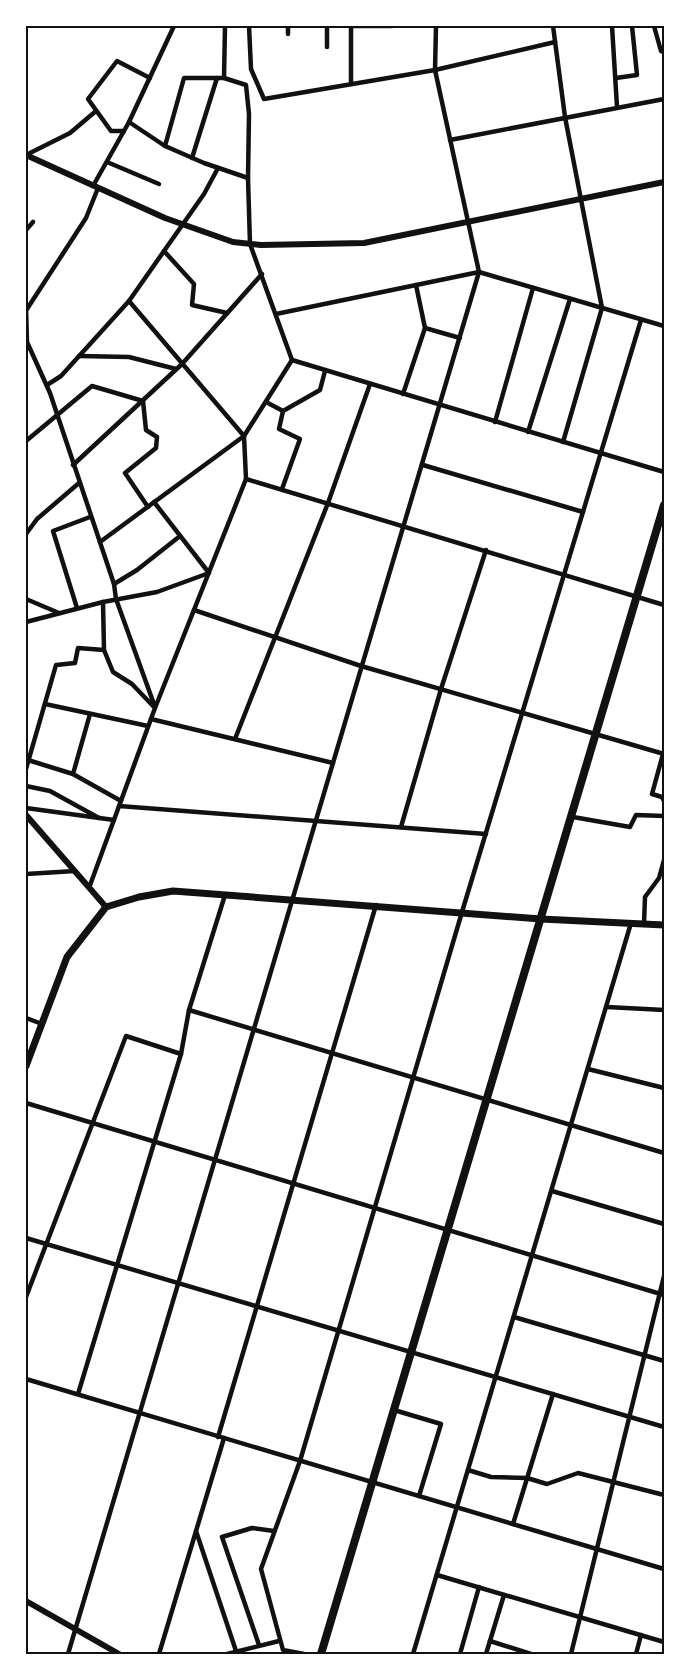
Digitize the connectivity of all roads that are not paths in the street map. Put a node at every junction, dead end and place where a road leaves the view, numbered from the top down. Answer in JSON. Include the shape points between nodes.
{"nodes":[{"id":1,"x":174,"y":26,"type":"edge"},
{"id":2,"x":225,"y":26,"type":"edge"},
{"id":3,"x":249,"y":26,"type":"edge"},
{"id":4,"x":288,"y":26,"type":"edge"},
{"id":5,"x":327,"y":26,"type":"edge"},
{"id":6,"x":351,"y":26,"type":"edge"},
{"id":7,"x":392,"y":26,"type":"edge"},
{"id":8,"x":436,"y":26,"type":"edge"},
{"id":9,"x":553,"y":26,"type":"edge"},
{"id":10,"x":612,"y":26,"type":"edge"},
{"id":11,"x":632,"y":26,"type":"edge"},
{"id":12,"x":654,"y":26,"type":"edge"},
{"id":13,"x":288,"y":34,"type":"dead end"},
{"id":14,"x":555,"y":42,"type":"junction"},
{"id":15,"x":327,"y":47,"type":"dead end"},
{"id":16,"x":664,"y":52,"type":"edge"},
{"id":17,"x":435,"y":70,"type":"junction"},
{"id":18,"x":150,"y":78,"type":"junction"},
{"id":19,"x":217,"y":78,"type":"junction"},
{"id":20,"x":224,"y":78,"type":"junction"},
{"id":21,"x":616,"y":78,"type":"junction"},
{"id":22,"x":351,"y":84,"type":"junction"},
{"id":23,"x":664,"y":99,"type":"edge"},
{"id":24,"x":618,"y":107,"type":"junction"},
{"id":25,"x":96,"y":111,"type":"junction"},
{"id":26,"x":565,"y":117,"type":"junction"},
{"id":27,"x":129,"y":122,"type":"junction"},
{"id":28,"x":124,"y":131,"type":"junction"},
{"id":29,"x":450,"y":140,"type":"junction"},
{"id":30,"x":165,"y":146,"type":"junction"},
{"id":31,"x":26,"y":155,"type":"edge"},
{"id":32,"x":192,"y":158,"type":"junction"},
{"id":33,"x":107,"y":162,"type":"junction"},
{"id":34,"x":218,"y":168,"type":"junction"},
{"id":35,"x":248,"y":178,"type":"junction"},
{"id":36,"x":664,"y":182,"type":"edge"},
{"id":37,"x":159,"y":184,"type":"dead end"},
{"id":38,"x":96,"y":187,"type":"junction"},
{"id":39,"x":579,"y":200,"type":"junction"},
{"id":40,"x":33,"y":222,"type":"dead end"},
{"id":41,"x":183,"y":224,"type":"junction"},
{"id":42,"x":468,"y":224,"type":"junction"},
{"id":43,"x":26,"y":230,"type":"edge"},
{"id":44,"x":250,"y":244,"type":"junction"},
{"id":45,"x":164,"y":251,"type":"junction"},
{"id":46,"x":479,"y":272,"type":"junction"},
{"id":47,"x":262,"y":274,"type":"junction"},
{"id":48,"x":416,"y":285,"type":"junction"},
{"id":49,"x":532,"y":288,"type":"junction"},
{"id":50,"x":570,"y":299,"type":"junction"},
{"id":51,"x":129,"y":301,"type":"junction"},
{"id":52,"x":602,"y":308,"type":"junction"},
{"id":53,"x":26,"y":309,"type":"edge"},
{"id":54,"x":227,"y":313,"type":"junction"},
{"id":55,"x":276,"y":314,"type":"junction"},
{"id":56,"x":641,"y":320,"type":"junction"},
{"id":57,"x":664,"y":326,"type":"edge"},
{"id":58,"x":425,"y":328,"type":"junction"},
{"id":59,"x":460,"y":338,"type":"junction"},
{"id":60,"x":79,"y":356,"type":"junction"},
{"id":61,"x":292,"y":360,"type":"junction"},
{"id":62,"x":182,"y":364,"type":"junction"},
{"id":63,"x":177,"y":369,"type":"junction"},
{"id":64,"x":325,"y":371,"type":"junction"},
{"id":65,"x":370,"y":384,"type":"junction"},
{"id":66,"x":47,"y":385,"type":"junction"},
{"id":67,"x":403,"y":394,"type":"junction"},
{"id":68,"x":143,"y":401,"type":"junction"},
{"id":69,"x":266,"y":402,"type":"junction"},
{"id":70,"x":440,"y":405,"type":"junction"},
{"id":71,"x":283,"y":411,"type":"junction"},
{"id":72,"x":57,"y":414,"type":"junction"},
{"id":73,"x":495,"y":422,"type":"junction"},
{"id":74,"x":528,"y":432,"type":"junction"},
{"id":75,"x":244,"y":436,"type":"junction"},
{"id":76,"x":26,"y":441,"type":"edge"},
{"id":77,"x":563,"y":442,"type":"junction"},
{"id":78,"x":601,"y":453,"type":"junction"},
{"id":79,"x":74,"y":465,"type":"junction"},
{"id":80,"x":423,"y":465,"type":"junction"},
{"id":81,"x":664,"y":472,"type":"edge"},
{"id":82,"x":246,"y":479,"type":"junction"},
{"id":83,"x":79,"y":483,"type":"junction"},
{"id":84,"x":282,"y":489,"type":"junction"},
{"id":85,"x":154,"y":502,"type":"junction"},
{"id":86,"x":328,"y":503,"type":"junction"},
{"id":87,"x":664,"y":505,"type":"edge"},
{"id":88,"x":148,"y":507,"type":"junction"},
{"id":89,"x":583,"y":512,"type":"junction"},
{"id":90,"x":90,"y":517,"type":"junction"},
{"id":91,"x":405,"y":526,"type":"junction"},
{"id":92,"x":26,"y":534,"type":"edge"},
{"id":93,"x":180,"y":536,"type":"junction"},
{"id":94,"x":100,"y":542,"type":"junction"},
{"id":95,"x":486,"y":550,"type":"junction"},
{"id":96,"x":209,"y":573,"type":"junction"},
{"id":97,"x":564,"y":574,"type":"junction"},
{"id":98,"x":114,"y":584,"type":"junction"},
{"id":99,"x":637,"y":597,"type":"junction"},
{"id":100,"x":26,"y":599,"type":"edge"},
{"id":101,"x":116,"y":599,"type":"junction"},
{"id":102,"x":103,"y":602,"type":"junction"},
{"id":103,"x":664,"y":605,"type":"edge"},
{"id":104,"x":77,"y":608,"type":"junction"},
{"id":105,"x":194,"y":610,"type":"junction"},
{"id":106,"x":59,"y":613,"type":"junction"},
{"id":107,"x":26,"y":622,"type":"edge"},
{"id":108,"x":276,"y":638,"type":"junction"},
{"id":109,"x":104,"y":650,"type":"junction"},
{"id":110,"x":362,"y":666,"type":"junction"},
{"id":111,"x":441,"y":689,"type":"junction"},
{"id":112,"x":45,"y":704,"type":"junction"},
{"id":113,"x":155,"y":708,"type":"junction"},
{"id":114,"x":522,"y":713,"type":"junction"},
{"id":115,"x":90,"y":714,"type":"junction"},
{"id":116,"x":151,"y":719,"type":"junction"},
{"id":117,"x":148,"y":726,"type":"junction"},
{"id":118,"x":597,"y":735,"type":"junction"},
{"id":119,"x":236,"y":740,"type":"junction"},
{"id":120,"x":664,"y":754,"type":"edge"},
{"id":121,"x":28,"y":760,"type":"junction"},
{"id":122,"x":333,"y":763,"type":"junction"},
{"id":123,"x":26,"y":769,"type":"edge"},
{"id":124,"x":73,"y":774,"type":"junction"},
{"id":125,"x":26,"y":786,"type":"edge"},
{"id":126,"x":664,"y":801,"type":"edge"},
{"id":127,"x":120,"y":803,"type":"junction"},
{"id":128,"x":26,"y":808,"type":"edge"},
{"id":129,"x":26,"y":815,"type":"edge"},
{"id":130,"x":664,"y":816,"type":"edge"},
{"id":131,"x":573,"y":817,"type":"junction"},
{"id":132,"x":102,"y":819,"type":"junction"},
{"id":133,"x":114,"y":820,"type":"junction"},
{"id":134,"x":316,"y":820,"type":"junction"},
{"id":135,"x":401,"y":827,"type":"junction"},
{"id":136,"x":486,"y":834,"type":"junction"},
{"id":137,"x":664,"y":860,"type":"edge"},
{"id":138,"x":75,"y":871,"type":"junction"},
{"id":139,"x":26,"y":874,"type":"edge"},
{"id":140,"x":662,"y":878,"type":"edge"},
{"id":141,"x":89,"y":888,"type":"junction"},
{"id":142,"x":225,"y":895,"type":"junction"},
{"id":143,"x":294,"y":899,"type":"junction"},
{"id":144,"x":376,"y":905,"type":"junction"},
{"id":145,"x":106,"y":907,"type":"junction"},
{"id":146,"x":462,"y":912,"type":"junction"},
{"id":147,"x":541,"y":919,"type":"junction"},
{"id":148,"x":631,"y":923,"type":"junction"},
{"id":149,"x":644,"y":924,"type":"junction"},
{"id":150,"x":664,"y":925,"type":"edge"},
{"id":151,"x":607,"y":1007,"type":"junction"},
{"id":152,"x":189,"y":1010,"type":"junction"},
{"id":153,"x":664,"y":1010,"type":"edge"},
{"id":154,"x":26,"y":1018,"type":"edge"},
{"id":155,"x":42,"y":1024,"type":"junction"},
{"id":156,"x":255,"y":1029,"type":"junction"},
{"id":157,"x":333,"y":1053,"type":"junction"},
{"id":158,"x":181,"y":1054,"type":"junction"},
{"id":159,"x":26,"y":1065,"type":"edge"},
{"id":160,"x":588,"y":1069,"type":"junction"},
{"id":161,"x":413,"y":1078,"type":"junction"},
{"id":162,"x":664,"y":1088,"type":"edge"},
{"id":163,"x":488,"y":1099,"type":"junction"},
{"id":164,"x":26,"y":1103,"type":"edge"},
{"id":165,"x":93,"y":1124,"type":"junction"},
{"id":166,"x":572,"y":1125,"type":"junction"},
{"id":167,"x":154,"y":1143,"type":"junction"},
{"id":168,"x":664,"y":1153,"type":"edge"},
{"id":169,"x":215,"y":1161,"type":"junction"},
{"id":170,"x":293,"y":1185,"type":"junction"},
{"id":171,"x":552,"y":1191,"type":"junction"},
{"id":172,"x":374,"y":1209,"type":"junction"},
{"id":173,"x":664,"y":1224,"type":"edge"},
{"id":174,"x":448,"y":1231,"type":"junction"},
{"id":175,"x":26,"y":1238,"type":"edge"},
{"id":176,"x":46,"y":1244,"type":"junction"},
{"id":177,"x":532,"y":1256,"type":"junction"},
{"id":178,"x":117,"y":1265,"type":"junction"},
{"id":179,"x":664,"y":1276,"type":"edge"},
{"id":180,"x":179,"y":1283,"type":"junction"},
{"id":181,"x":662,"y":1295,"type":"edge"},
{"id":182,"x":26,"y":1297,"type":"edge"},
{"id":183,"x":257,"y":1306,"type":"junction"},
{"id":184,"x":514,"y":1317,"type":"junction"},
{"id":185,"x":337,"y":1330,"type":"junction"},
{"id":186,"x":411,"y":1353,"type":"junction"},
{"id":187,"x":645,"y":1355,"type":"junction"},
{"id":188,"x":664,"y":1361,"type":"edge"},
{"id":189,"x":496,"y":1377,"type":"junction"},
{"id":190,"x":26,"y":1379,"type":"edge"},
{"id":191,"x":553,"y":1394,"type":"junction"},
{"id":192,"x":78,"y":1395,"type":"junction"},
{"id":193,"x":394,"y":1410,"type":"junction"},
{"id":194,"x":140,"y":1413,"type":"junction"},
{"id":195,"x":630,"y":1417,"type":"junction"},
{"id":196,"x":664,"y":1427,"type":"edge"},
{"id":197,"x":218,"y":1437,"type":"junction"},
{"id":198,"x":224,"y":1438,"type":"junction"},
{"id":199,"x":300,"y":1461,"type":"junction"},
{"id":200,"x":468,"y":1470,"type":"junction"},
{"id":201,"x":527,"y":1478,"type":"junction"},
{"id":202,"x":614,"y":1481,"type":"junction"},
{"id":203,"x":373,"y":1482,"type":"junction"},
{"id":204,"x":664,"y":1495,"type":"edge"},
{"id":205,"x":419,"y":1496,"type":"junction"},
{"id":206,"x":457,"y":1507,"type":"junction"},
{"id":207,"x":513,"y":1524,"type":"junction"},
{"id":208,"x":274,"y":1531,"type":"junction"},
{"id":209,"x":196,"y":1532,"type":"junction"},
{"id":210,"x":598,"y":1549,"type":"junction"},
{"id":211,"x":664,"y":1569,"type":"edge"},
{"id":212,"x":437,"y":1575,"type":"junction"},
{"id":213,"x":479,"y":1587,"type":"junction"},
{"id":214,"x":504,"y":1594,"type":"junction"},
{"id":215,"x":28,"y":1602,"type":"edge"},
{"id":216,"x":26,"y":1610,"type":"edge"},
{"id":217,"x":580,"y":1617,"type":"junction"},
{"id":218,"x":76,"y":1630,"type":"junction"},
{"id":219,"x":641,"y":1635,"type":"junction"},
{"id":220,"x":279,"y":1641,"type":"junction"},
{"id":221,"x":490,"y":1641,"type":"junction"},
{"id":222,"x":664,"y":1642,"type":"edge"},
{"id":223,"x":260,"y":1645,"type":"junction"},
{"id":224,"x":236,"y":1651,"type":"junction"},
{"id":225,"x":68,"y":1654,"type":"edge"},
{"id":226,"x":119,"y":1654,"type":"edge"},
{"id":227,"x":159,"y":1654,"type":"edge"},
{"id":228,"x":226,"y":1654,"type":"edge"},
{"id":229,"x":304,"y":1654,"type":"edge"},
{"id":230,"x":321,"y":1654,"type":"edge"},
{"id":231,"x":413,"y":1654,"type":"edge"},
{"id":232,"x":460,"y":1654,"type":"edge"},
{"id":233,"x":486,"y":1654,"type":"edge"},
{"id":234,"x":531,"y":1654,"type":"edge"},
{"id":235,"x":571,"y":1654,"type":"edge"},
{"id":236,"x":636,"y":1654,"type":"edge"}],
"edges":[{"from":1,"to":18,"type":"street"},
{"from":2,"to":20,"type":"street"},
{"from":3,"to":22,"type":"street","via":[[251,69],[264,99]]},
{"from":4,"to":13,"type":"street"},
{"from":5,"to":15,"type":"street"},
{"from":6,"to":7,"type":"street"},
{"from":6,"to":22,"type":"street"},
{"from":8,"to":17,"type":"street"},
{"from":9,"to":14,"type":"street"},
{"from":10,"to":21,"type":"street"},
{"from":11,"to":21,"type":"street","via":[[637,75]]},
{"from":12,"to":16,"type":"street"},
{"from":14,"to":17,"type":"street"},
{"from":14,"to":26,"type":"street"},
{"from":17,"to":22,"type":"street"},
{"from":17,"to":29,"type":"street"},
{"from":18,"to":25,"type":"street","via":[[117,61],[88,99]]},
{"from":18,"to":27,"type":"street"},
{"from":19,"to":20,"type":"street"},
{"from":19,"to":30,"type":"street","via":[[184,78]]},
{"from":19,"to":32,"type":"street"},
{"from":20,"to":35,"type":"street","via":[[246,85]]},
{"from":21,"to":24,"type":"street"},
{"from":23,"to":24,"type":"street"},
{"from":24,"to":26,"type":"street"},
{"from":25,"to":28,"type":"street","via":[[111,131]]},
{"from":25,"to":31,"type":"street","via":[[70,133]]},
{"from":26,"to":29,"type":"street"},
{"from":26,"to":39,"type":"street"},
{"from":27,"to":28,"type":"street"},
{"from":27,"to":30,"type":"street"},
{"from":28,"to":33,"type":"street"},
{"from":29,"to":42,"type":"street"},
{"from":30,"to":32,"type":"street"},
{"from":31,"to":38,"type":"street"},
{"from":32,"to":34,"type":"street"},
{"from":33,"to":37,"type":"street"},
{"from":33,"to":38,"type":"street"},
{"from":34,"to":35,"type":"street"},
{"from":34,"to":41,"type":"street"},
{"from":35,"to":44,"type":"street"},
{"from":36,"to":39,"type":"street"},
{"from":38,"to":41,"type":"street"},
{"from":38,"to":53,"type":"street","via":[[86,218]]},
{"from":39,"to":42,"type":"street"},
{"from":39,"to":52,"type":"street"},
{"from":40,"to":43,"type":"street"},
{"from":41,"to":44,"type":"street"},
{"from":41,"to":45,"type":"street"},
{"from":42,"to":44,"type":"street","via":[[364,243]]},
{"from":42,"to":46,"type":"street"},
{"from":44,"to":47,"type":"street"},
{"from":45,"to":51,"type":"street"},
{"from":45,"to":54,"type":"street","via":[[194,284],[192,304]]},
{"from":46,"to":48,"type":"street"},
{"from":46,"to":49,"type":"street"},
{"from":46,"to":59,"type":"street"},
{"from":47,"to":54,"type":"street"},
{"from":47,"to":55,"type":"street"},
{"from":48,"to":55,"type":"street"},
{"from":48,"to":58,"type":"street"},
{"from":49,"to":50,"type":"street"},
{"from":49,"to":73,"type":"street"},
{"from":50,"to":52,"type":"street"},
{"from":50,"to":74,"type":"street"},
{"from":51,"to":60,"type":"street"},
{"from":51,"to":62,"type":"street"},
{"from":52,"to":56,"type":"street"},
{"from":52,"to":77,"type":"street"},
{"from":53,"to":66,"type":"street","via":[[27,342]]},
{"from":54,"to":62,"type":"street"},
{"from":55,"to":61,"type":"street"},
{"from":56,"to":57,"type":"street"},
{"from":56,"to":78,"type":"street"},
{"from":58,"to":59,"type":"street"},
{"from":58,"to":67,"type":"street"},
{"from":59,"to":70,"type":"street"},
{"from":60,"to":63,"type":"street","via":[[129,357]]},
{"from":60,"to":66,"type":"street"},
{"from":61,"to":64,"type":"street"},
{"from":61,"to":69,"type":"street"},
{"from":62,"to":63,"type":"street"},
{"from":62,"to":75,"type":"street"},
{"from":63,"to":68,"type":"street"},
{"from":64,"to":65,"type":"street"},
{"from":64,"to":71,"type":"street","via":[[320,390]]},
{"from":65,"to":67,"type":"street"},
{"from":65,"to":86,"type":"street"},
{"from":66,"to":72,"type":"street"},
{"from":67,"to":70,"type":"street"},
{"from":68,"to":72,"type":"street","via":[[92,386]]},
{"from":68,"to":79,"type":"street"},
{"from":68,"to":88,"type":"street","via":[[146,430],[157,437],[156,448],[125,473]]},
{"from":69,"to":71,"type":"street"},
{"from":69,"to":75,"type":"street"},
{"from":70,"to":73,"type":"street"},
{"from":70,"to":80,"type":"street"},
{"from":71,"to":84,"type":"street","via":[[279,429],[300,439]]},
{"from":72,"to":76,"type":"street"},
{"from":72,"to":79,"type":"street"},
{"from":73,"to":74,"type":"street"},
{"from":74,"to":77,"type":"street"},
{"from":75,"to":82,"type":"street"},
{"from":75,"to":85,"type":"street"},
{"from":77,"to":78,"type":"street"},
{"from":78,"to":81,"type":"street"},
{"from":78,"to":89,"type":"street"},
{"from":79,"to":83,"type":"street"},
{"from":80,"to":89,"type":"street"},
{"from":80,"to":91,"type":"street"},
{"from":82,"to":84,"type":"street"},
{"from":82,"to":96,"type":"street"},
{"from":83,"to":90,"type":"street"},
{"from":83,"to":92,"type":"street","via":[[37,519]]},
{"from":84,"to":86,"type":"street"},
{"from":85,"to":88,"type":"street"},
{"from":85,"to":93,"type":"street"},
{"from":86,"to":91,"type":"street"},
{"from":86,"to":108,"type":"street"},
{"from":87,"to":99,"type":"main road"},
{"from":88,"to":94,"type":"street"},
{"from":89,"to":97,"type":"street"},
{"from":90,"to":94,"type":"street"},
{"from":90,"to":104,"type":"street","via":[[53,531]]},
{"from":91,"to":95,"type":"street"},
{"from":91,"to":110,"type":"street"},
{"from":93,"to":96,"type":"street"},
{"from":93,"to":98,"type":"street"},
{"from":94,"to":98,"type":"street"},
{"from":95,"to":97,"type":"street"},
{"from":95,"to":111,"type":"street"},
{"from":96,"to":101,"type":"street","via":[[157,592]]},
{"from":96,"to":105,"type":"street"},
{"from":97,"to":99,"type":"street"},
{"from":97,"to":114,"type":"street"},
{"from":98,"to":101,"type":"street"},
{"from":99,"to":103,"type":"street"},
{"from":99,"to":118,"type":"main road"},
{"from":100,"to":106,"type":"street"},
{"from":101,"to":102,"type":"street"},
{"from":101,"to":113,"type":"street"},
{"from":102,"to":104,"type":"street"},
{"from":102,"to":109,"type":"street"},
{"from":104,"to":106,"type":"street"},
{"from":105,"to":108,"type":"street"},
{"from":105,"to":113,"type":"street"},
{"from":106,"to":107,"type":"street"},
{"from":108,"to":110,"type":"street"},
{"from":108,"to":119,"type":"street"},
{"from":109,"to":112,"type":"street","via":[[78,648],[75,663],[56,664]]},
{"from":109,"to":113,"type":"street","via":[[113,672],[132,684]]},
{"from":110,"to":111,"type":"street"},
{"from":110,"to":122,"type":"street"},
{"from":111,"to":114,"type":"street"},
{"from":111,"to":135,"type":"street"},
{"from":112,"to":115,"type":"street"},
{"from":112,"to":121,"type":"street"},
{"from":113,"to":116,"type":"street"},
{"from":114,"to":118,"type":"street"},
{"from":114,"to":136,"type":"street"},
{"from":115,"to":117,"type":"street"},
{"from":115,"to":124,"type":"street"},
{"from":116,"to":117,"type":"street"},
{"from":116,"to":119,"type":"street"},
{"from":117,"to":127,"type":"street"},
{"from":118,"to":120,"type":"street"},
{"from":118,"to":131,"type":"main road"},
{"from":119,"to":122,"type":"street"},
{"from":120,"to":126,"type":"street","via":[[652,794]]},
{"from":121,"to":123,"type":"street"},
{"from":121,"to":124,"type":"street"},
{"from":122,"to":134,"type":"street"},
{"from":124,"to":127,"type":"street"},
{"from":125,"to":132,"type":"street","via":[[50,791]]},
{"from":127,"to":133,"type":"street"},
{"from":127,"to":134,"type":"street"},
{"from":128,"to":132,"type":"street"},
{"from":129,"to":138,"type":"street"},
{"from":130,"to":131,"type":"street","via":[[636,815],[630,827]]},
{"from":131,"to":147,"type":"main road"},
{"from":132,"to":133,"type":"street"},
{"from":133,"to":141,"type":"street"},
{"from":134,"to":135,"type":"street"},
{"from":134,"to":143,"type":"street"},
{"from":135,"to":136,"type":"street"},
{"from":136,"to":146,"type":"street"},
{"from":137,"to":140,"type":"street"},
{"from":138,"to":139,"type":"street"},
{"from":138,"to":141,"type":"street"},
{"from":140,"to":149,"type":"street","via":[[645,897]]},
{"from":141,"to":145,"type":"street"},
{"from":142,"to":143,"type":"main road"},
{"from":142,"to":145,"type":"main road","via":[[173,891]]},
{"from":142,"to":152,"type":"street"},
{"from":143,"to":144,"type":"main road"},
{"from":143,"to":156,"type":"street"},
{"from":144,"to":146,"type":"main road"},
{"from":144,"to":157,"type":"street"},
{"from":145,"to":155,"type":"main road","via":[[67,957]]},
{"from":146,"to":147,"type":"main road"},
{"from":146,"to":161,"type":"street"},
{"from":147,"to":148,"type":"main road"},
{"from":147,"to":163,"type":"main road"},
{"from":148,"to":149,"type":"main road"},
{"from":148,"to":151,"type":"street"},
{"from":149,"to":150,"type":"main road"},
{"from":151,"to":153,"type":"street"},
{"from":151,"to":160,"type":"street"},
{"from":152,"to":156,"type":"street"},
{"from":152,"to":158,"type":"street"},
{"from":154,"to":155,"type":"street"},
{"from":155,"to":159,"type":"main road"},
{"from":156,"to":157,"type":"street"},
{"from":156,"to":169,"type":"street"},
{"from":157,"to":161,"type":"street"},
{"from":157,"to":170,"type":"street"},
{"from":158,"to":165,"type":"street","via":[[126,1036]]},
{"from":158,"to":167,"type":"street"},
{"from":160,"to":162,"type":"street"},
{"from":160,"to":166,"type":"street"},
{"from":161,"to":163,"type":"street"},
{"from":161,"to":172,"type":"street"},
{"from":163,"to":166,"type":"street"},
{"from":163,"to":174,"type":"main road"},
{"from":164,"to":165,"type":"street"},
{"from":165,"to":167,"type":"street"},
{"from":165,"to":176,"type":"street"},
{"from":166,"to":168,"type":"street"},
{"from":166,"to":171,"type":"street"},
{"from":167,"to":169,"type":"street"},
{"from":167,"to":178,"type":"street"},
{"from":169,"to":170,"type":"street"},
{"from":169,"to":180,"type":"street"},
{"from":170,"to":172,"type":"street"},
{"from":170,"to":183,"type":"street"},
{"from":171,"to":173,"type":"street"},
{"from":171,"to":177,"type":"street"},
{"from":172,"to":174,"type":"street"},
{"from":172,"to":185,"type":"street"},
{"from":174,"to":177,"type":"street"},
{"from":174,"to":186,"type":"main road"},
{"from":175,"to":176,"type":"street"},
{"from":176,"to":178,"type":"street"},
{"from":176,"to":182,"type":"street"},
{"from":177,"to":181,"type":"street"},
{"from":177,"to":184,"type":"street"},
{"from":178,"to":180,"type":"street"},
{"from":178,"to":192,"type":"street"},
{"from":179,"to":181,"type":"street"},
{"from":180,"to":183,"type":"street"},
{"from":180,"to":194,"type":"street"},
{"from":181,"to":187,"type":"street"},
{"from":183,"to":185,"type":"street"},
{"from":183,"to":197,"type":"street"},
{"from":184,"to":187,"type":"street"},
{"from":184,"to":189,"type":"street"},
{"from":185,"to":186,"type":"street"},
{"from":185,"to":199,"type":"street"},
{"from":186,"to":189,"type":"street"},
{"from":186,"to":193,"type":"main road"},
{"from":187,"to":188,"type":"street"},
{"from":187,"to":195,"type":"street"},
{"from":189,"to":191,"type":"street"},
{"from":189,"to":200,"type":"street"},
{"from":190,"to":192,"type":"street"},
{"from":191,"to":195,"type":"street"},
{"from":191,"to":201,"type":"street"},
{"from":192,"to":194,"type":"street"},
{"from":193,"to":203,"type":"main road"},
{"from":193,"to":205,"type":"street","via":[[441,1424]]},
{"from":194,"to":197,"type":"street"},
{"from":194,"to":218,"type":"street"},
{"from":195,"to":196,"type":"street"},
{"from":195,"to":202,"type":"street"},
{"from":197,"to":198,"type":"street"},
{"from":198,"to":199,"type":"street"},
{"from":198,"to":209,"type":"street"},
{"from":199,"to":203,"type":"street"},
{"from":199,"to":208,"type":"street"},
{"from":200,"to":201,"type":"street","via":[[491,1477]]},
{"from":200,"to":206,"type":"street"},
{"from":201,"to":202,"type":"street","via":[[547,1484],[578,1473]]},
{"from":201,"to":207,"type":"street"},
{"from":202,"to":204,"type":"street"},
{"from":202,"to":210,"type":"street"},
{"from":203,"to":205,"type":"street"},
{"from":203,"to":230,"type":"main road"},
{"from":205,"to":206,"type":"street"},
{"from":206,"to":207,"type":"street"},
{"from":206,"to":212,"type":"street"},
{"from":207,"to":210,"type":"street"},
{"from":208,"to":220,"type":"street","via":[[261,1569]]},
{"from":208,"to":223,"type":"street","via":[[252,1528],[222,1537]]},
{"from":209,"to":224,"type":"street"},
{"from":209,"to":227,"type":"street"},
{"from":210,"to":211,"type":"street"},
{"from":210,"to":217,"type":"street"},
{"from":212,"to":213,"type":"street"},
{"from":212,"to":231,"type":"street"},
{"from":213,"to":214,"type":"street"},
{"from":213,"to":232,"type":"street"},
{"from":214,"to":217,"type":"street"},
{"from":214,"to":221,"type":"street"},
{"from":215,"to":216,"type":"street"},
{"from":215,"to":218,"type":"street"},
{"from":217,"to":219,"type":"street"},
{"from":217,"to":235,"type":"street"},
{"from":218,"to":225,"type":"street"},
{"from":218,"to":226,"type":"street"},
{"from":219,"to":222,"type":"street"},
{"from":219,"to":236,"type":"street"},
{"from":220,"to":223,"type":"street"},
{"from":220,"to":229,"type":"street","via":[[283,1650]]},
{"from":221,"to":233,"type":"street"},
{"from":221,"to":234,"type":"street"},
{"from":223,"to":224,"type":"street"},
{"from":224,"to":228,"type":"street"}]}
